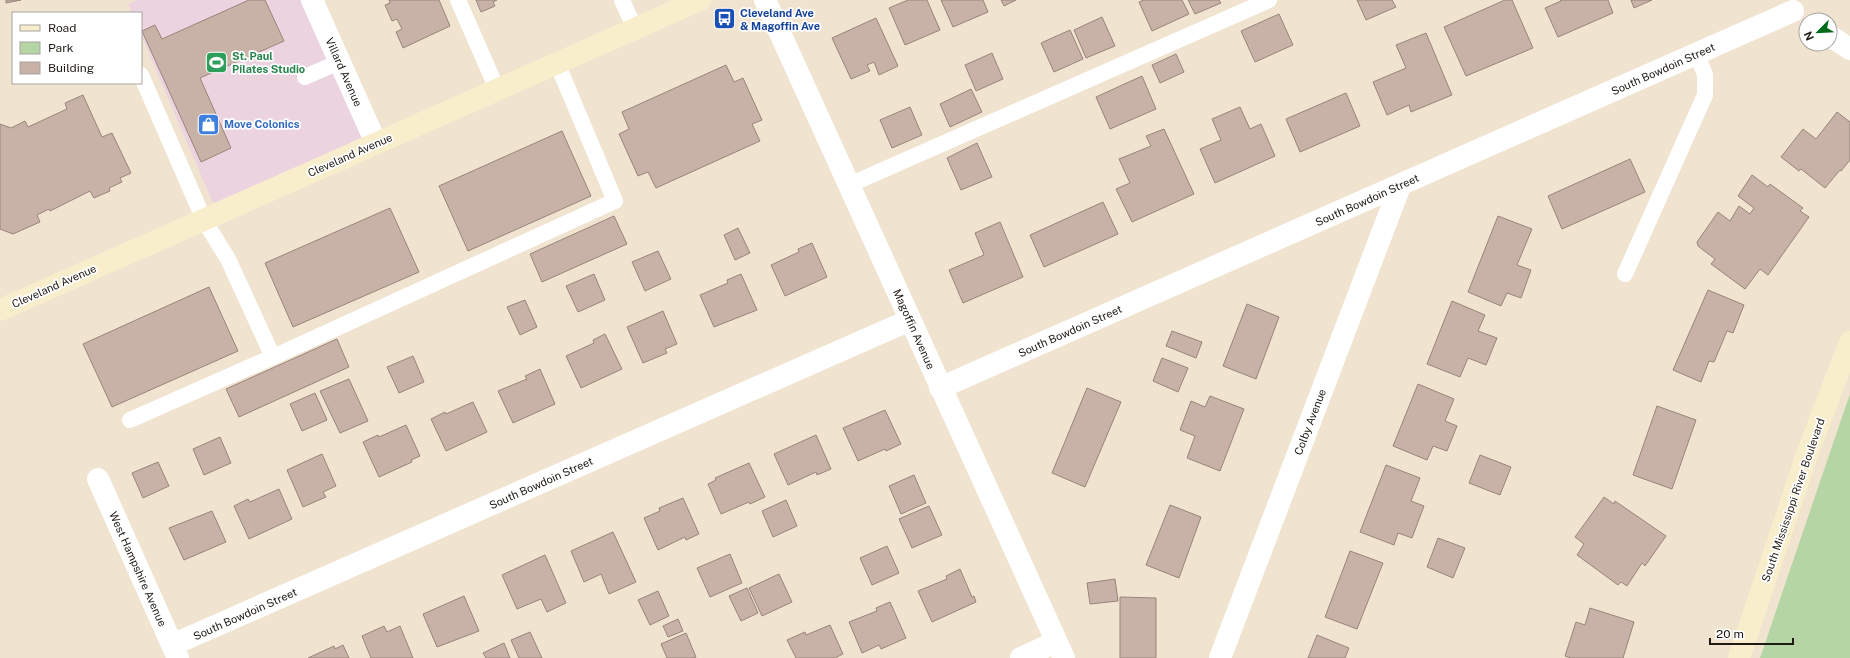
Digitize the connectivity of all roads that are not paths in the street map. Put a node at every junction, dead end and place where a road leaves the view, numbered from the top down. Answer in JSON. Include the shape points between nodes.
{"nodes":[{"id":1,"x":312,"y":0,"type":"edge"},
{"id":2,"x":458,"y":0,"type":"edge"},
{"id":3,"x":622,"y":0,"type":"edge"},
{"id":4,"x":700,"y":0,"type":"edge"},
{"id":5,"x":765,"y":0,"type":"edge"},
{"id":6,"x":1269,"y":0,"type":"edge"},
{"id":7,"x":1796,"y":10,"type":"edge"},
{"id":8,"x":635,"y":29,"type":"junction"},
{"id":9,"x":1838,"y":41,"type":"edge"},
{"id":10,"x":1850,"y":49,"type":"edge"},
{"id":11,"x":1697,"y":54,"type":"junction"},
{"id":12,"x":339,"y":62,"type":"junction"},
{"id":13,"x":557,"y":63,"type":"junction"},
{"id":14,"x":142,"y":77,"type":"edge"},
{"id":15,"x":305,"y":77,"type":"dead end"},
{"id":16,"x":498,"y":89,"type":"junction"},
{"id":17,"x":376,"y":143,"type":"junction"},
{"id":18,"x":849,"y":185,"type":"junction"},
{"id":19,"x":1400,"y":186,"type":"junction"},
{"id":20,"x":204,"y":220,"type":"junction"},
{"id":21,"x":1625,"y":274,"type":"dead end"},
{"id":22,"x":0,"y":310,"type":"edge"},
{"id":23,"x":910,"y":320,"type":"junction"},
{"id":24,"x":1850,"y":342,"type":"edge"},
{"id":25,"x":273,"y":357,"type":"junction"},
{"id":26,"x":940,"y":388,"type":"junction"},
{"id":27,"x":130,"y":420,"type":"dead end"},
{"id":28,"x":98,"y":479,"type":"dead end"},
{"id":29,"x":1060,"y":650,"type":"edge"},
{"id":30,"x":175,"y":652,"type":"edge"},
{"id":31,"x":1021,"y":658,"type":"edge"},
{"id":32,"x":1220,"y":658,"type":"edge"},
{"id":33,"x":1739,"y":658,"type":"edge"}],
"edges":[{"from":1,"to":12,"type":"street","name":"Villard Avenue"},
{"from":2,"to":16,"type":"lane"},
{"from":3,"to":8,"type":"lane"},
{"from":4,"to":8,"type":"street","name":"Cleveland Avenue"},
{"from":5,"to":18,"type":"street","name":"Magoffin Avenue"},
{"from":6,"to":18,"type":"lane"},
{"from":7,"to":11,"type":"street","name":"South Bowdoin Street"},
{"from":8,"to":13,"type":"street","name":"Cleveland Avenue"},
{"from":9,"to":10,"type":"street"},
{"from":11,"to":19,"type":"street","name":"South Bowdoin Street"},
{"from":11,"to":21,"type":"lane","via":[[1705,75],[1705,95]]},
{"from":12,"to":15,"type":"lane"},
{"from":12,"to":17,"type":"street","name":"Villard Avenue"},
{"from":13,"to":16,"type":"street","name":"Cleveland Avenue"},
{"from":13,"to":25,"type":"lane","via":[[615,200]]},
{"from":14,"to":20,"type":"lane"},
{"from":16,"to":17,"type":"street","name":"Cleveland Avenue"},
{"from":17,"to":20,"type":"street","name":"Cleveland Avenue"},
{"from":18,"to":23,"type":"street","name":"Magoffin Avenue"},
{"from":19,"to":26,"type":"street","name":"South Bowdoin Street"},
{"from":19,"to":32,"type":"street","name":"Colby Avenue"},
{"from":20,"to":22,"type":"street","name":"Cleveland Avenue"},
{"from":20,"to":25,"type":"lane","via":[[228,259]]},
{"from":23,"to":26,"type":"street","name":"Magoffin Avenue"},
{"from":23,"to":30,"type":"street","name":"South Bowdoin Street"},
{"from":24,"to":33,"type":"street","name":"South Mississippi River Boulevard","via":[[1809,449]]},
{"from":25,"to":27,"type":"lane"},
{"from":26,"to":29,"type":"street","name":"Magoffin Avenue"},
{"from":28,"to":30,"type":"street","name":"West Hampshire Avenue"},
{"from":29,"to":31,"type":"street"}]}
